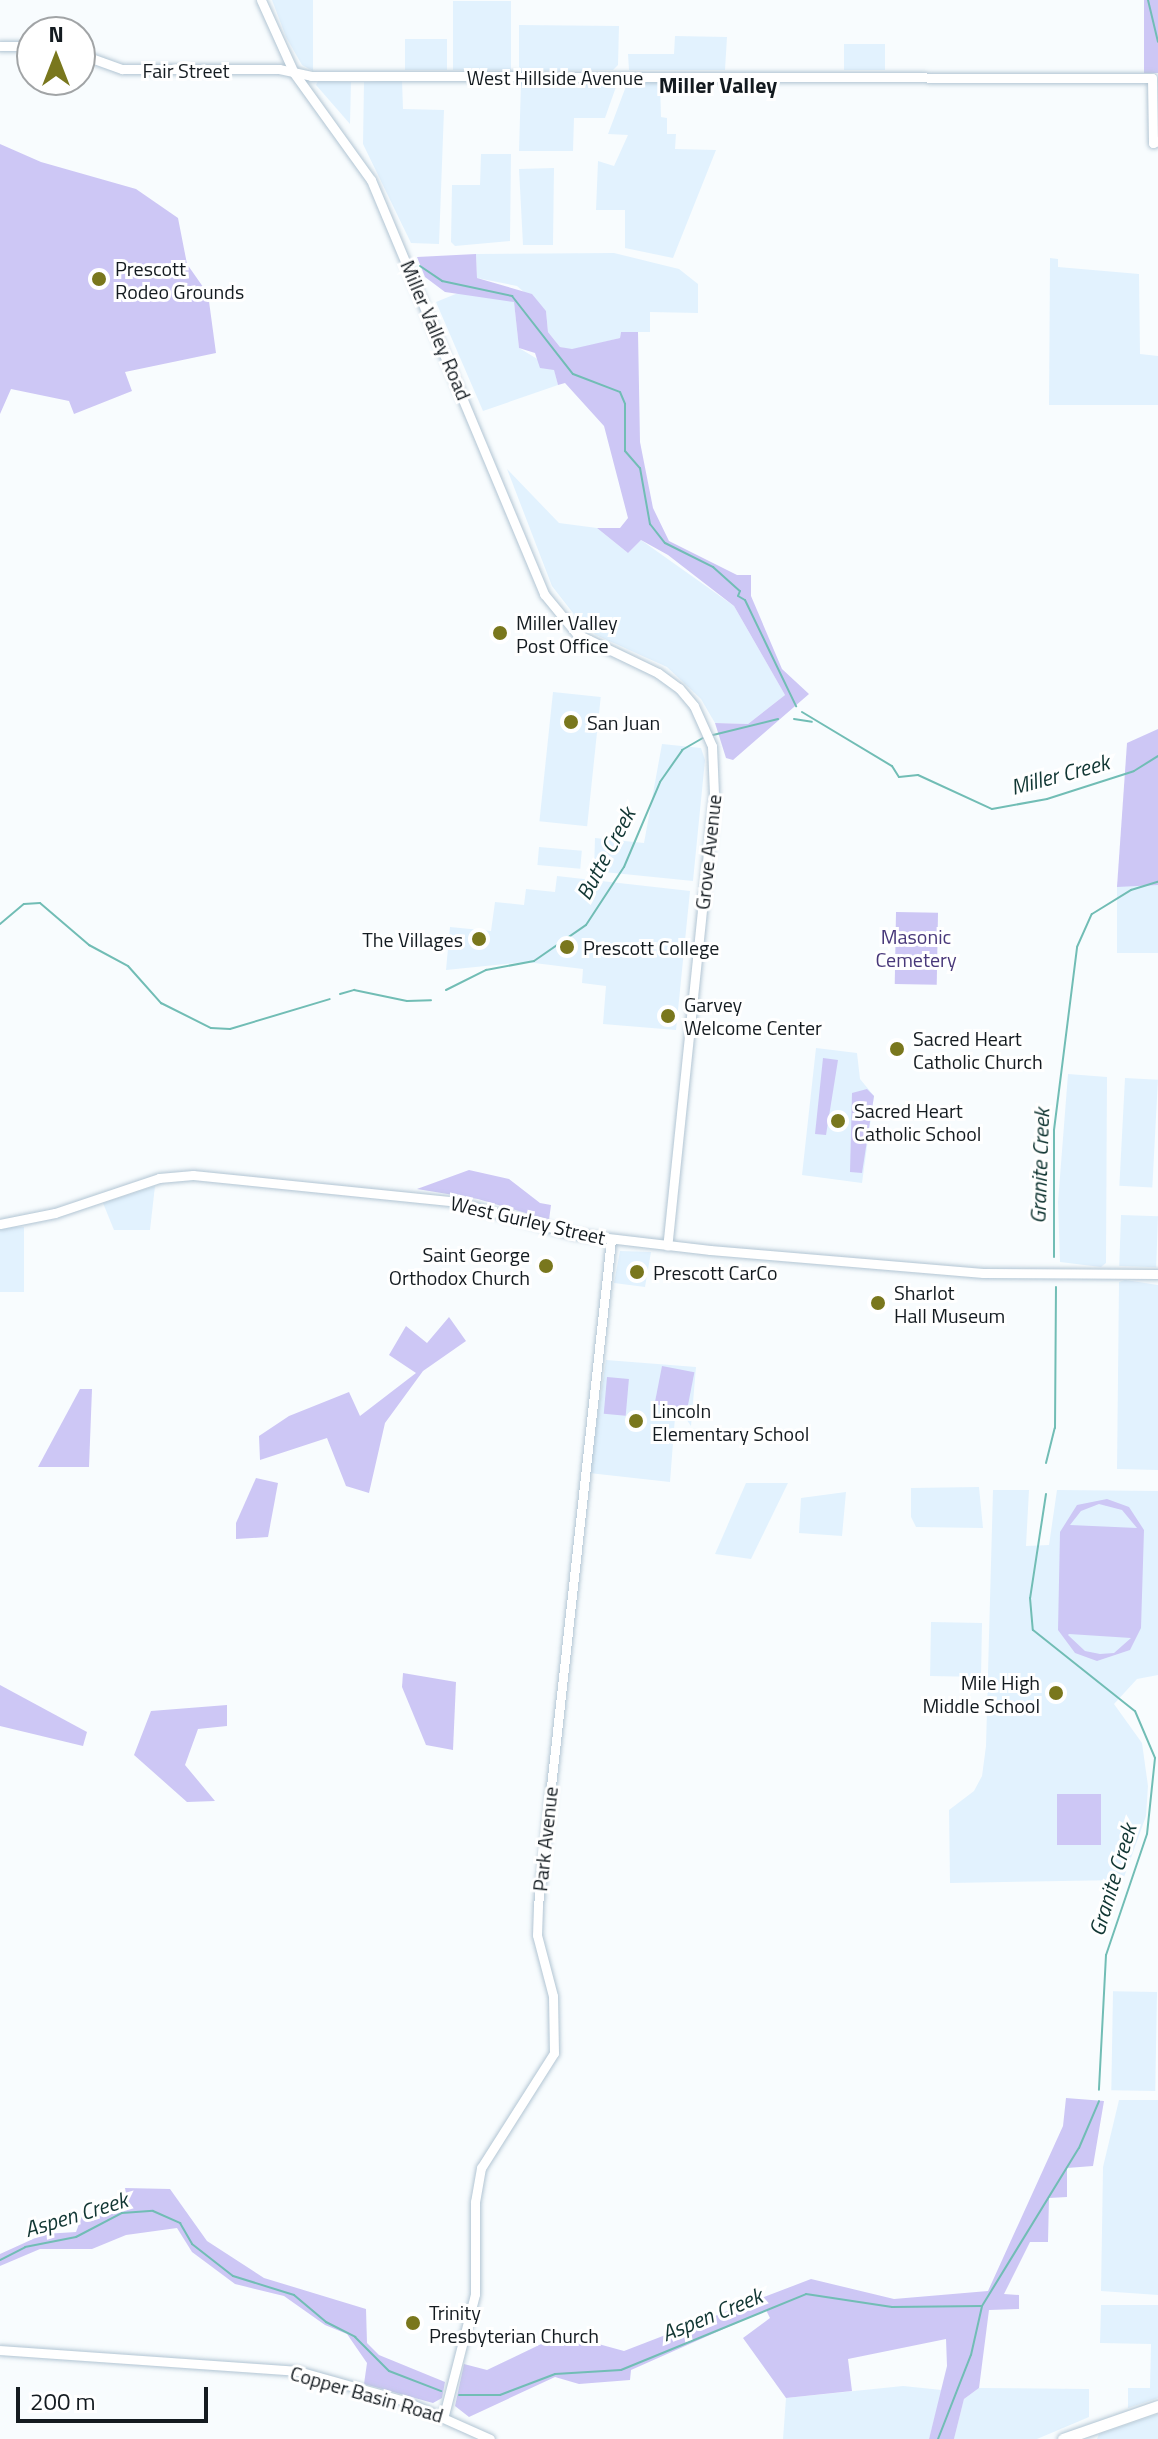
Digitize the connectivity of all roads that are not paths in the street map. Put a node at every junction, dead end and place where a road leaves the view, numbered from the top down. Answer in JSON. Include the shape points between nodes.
{"nodes":[{"id":1,"x":261,"y":0,"type":"edge"},
{"id":2,"x":96,"y":60,"type":"edge"},
{"id":3,"x":294,"y":73,"type":"junction"},
{"id":4,"x":1156,"y":142,"type":"edge"},
{"id":5,"x":611,"y":654,"type":"joint"},
{"id":6,"x":0,"y":1224,"type":"edge"},
{"id":7,"x":611,"y":1239,"type":"junction"},
{"id":8,"x":667,"y":1246,"type":"junction"},
{"id":9,"x":1158,"y":1274,"type":"edge"},
{"id":10,"x":0,"y":2350,"type":"edge"},
{"id":11,"x":1158,"y":2406,"type":"edge"},
{"id":12,"x":444,"y":2415,"type":"junction"},
{"id":13,"x":490,"y":2439,"type":"edge"},
{"id":14,"x":1063,"y":2439,"type":"edge"}],
"edges":[{"from":1,"to":3,"type":"street","name":"Miller Valley Road"},
{"from":2,"to":3,"type":"street","name":"Fair Street","via":[[122,69]]},
{"from":3,"to":4,"type":"street","name":"West Hillside Avenue","via":[[1152,78]]},
{"from":3,"to":5,"type":"street","name":"Miller Valley Road","via":[[371,180],[544,594],[577,634]]},
{"from":5,"to":8,"type":"street","name":"Grove Avenue","via":[[658,673],[679,688],[712,746],[714,794]]},
{"from":6,"to":7,"type":"street","name":"West Gurley Street","via":[[55,1213],[159,1178],[193,1175],[457,1202]]},
{"from":7,"to":8,"type":"street","name":"West Gurley Street"},
{"from":7,"to":12,"type":"street","name":"Park Avenue","via":[[538,1905],[537,1935],[554,2005],[554,2053],[481,2168],[475,2202],[475,2294]]},
{"from":8,"to":9,"type":"street","name":"West Gurley Street","via":[[926,1270]]},
{"from":10,"to":12,"type":"street","name":"Copper Basin Road","via":[[298,2371]]},
{"from":11,"to":14,"type":"main road"},
{"from":12,"to":13,"type":"street","name":"Copper Basin Road"}]}
